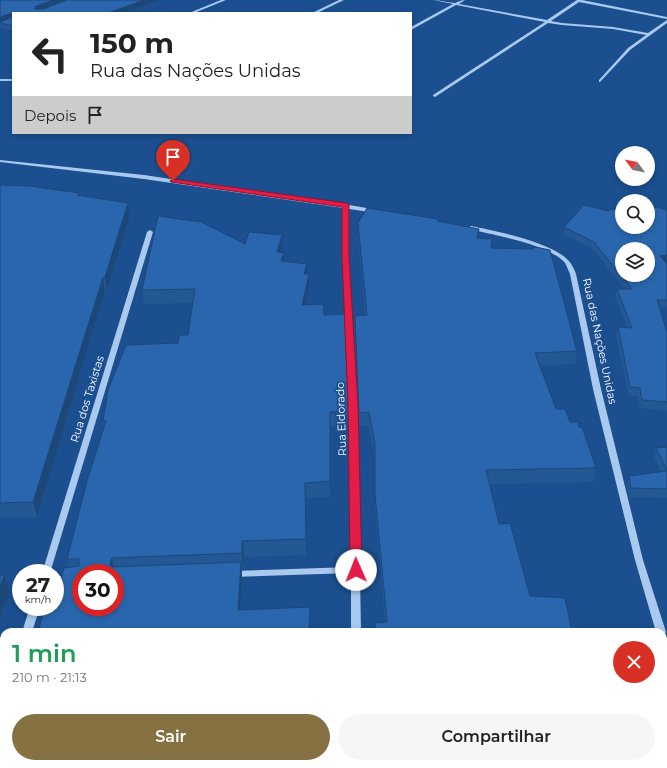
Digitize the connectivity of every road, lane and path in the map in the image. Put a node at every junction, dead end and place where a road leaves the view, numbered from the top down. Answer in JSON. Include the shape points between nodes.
{"nodes":[{"id":1,"x":224,"y":0,"type":"edge"},
{"id":2,"x":342,"y":0,"type":"edge"},
{"id":3,"x":435,"y":0,"type":"edge"},
{"id":4,"x":463,"y":0,"type":"edge"},
{"id":5,"x":579,"y":1,"type":"edge"},
{"id":6,"x":455,"y":4,"type":"junction"},
{"id":7,"x":194,"y":12,"type":"edge"},
{"id":8,"x":316,"y":12,"type":"edge"},
{"id":9,"x":667,"y":19,"type":"edge"},
{"id":10,"x":548,"y":22,"type":"junction"},
{"id":11,"x":412,"y":29,"type":"edge"},
{"id":12,"x":648,"y":34,"type":"junction"},
{"id":13,"x":600,"y":80,"type":"dead end"},
{"id":14,"x":435,"y":96,"type":"dead end"},
{"id":15,"x":0,"y":161,"type":"edge"},
{"id":16,"x":346,"y":205,"type":"junction"},
{"id":17,"x":383,"y":212,"type":"edge"},
{"id":18,"x":466,"y":227,"type":"edge"},
{"id":19,"x":150,"y":232,"type":"dead end"},
{"id":20,"x":49,"y":564,"type":"edge"},
{"id":21,"x":356,"y":570,"type":"junction"},
{"id":22,"x":224,"y":574,"type":"edge"},
{"id":23,"x":32,"y":616,"type":"edge"},
{"id":24,"x":28,"y":628,"type":"edge"},
{"id":25,"x":356,"y":628,"type":"edge"},
{"id":26,"x":660,"y":628,"type":"edge"}],
"edges":[{"from":1,"to":7,"type":"street"},
{"from":2,"to":8,"type":"street"},
{"from":3,"to":6,"type":"street"},
{"from":4,"to":6,"type":"street"},
{"from":5,"to":9,"type":"street"},
{"from":5,"to":10,"type":"street"},
{"from":6,"to":10,"type":"street"},
{"from":6,"to":11,"type":"street"},
{"from":9,"to":12,"type":"street"},
{"from":10,"to":12,"type":"street"},
{"from":10,"to":14,"type":"street"},
{"from":12,"to":13,"type":"street","via":[[629,49]]},
{"from":15,"to":16,"type":"street"},
{"from":16,"to":17,"type":"street"},
{"from":16,"to":21,"type":"street","name":"Rua Eldorado"},
{"from":18,"to":26,"type":"street","name":"Rua das Nações Unidas","via":[[523,241],[552,252],[566,261],[574,274],[599,396],[639,560]]},
{"from":19,"to":20,"type":"street","name":"Rua dos Taxistas"},
{"from":21,"to":22,"type":"street"},
{"from":21,"to":25,"type":"street","name":"Rua Eldorado"},
{"from":23,"to":24,"type":"street"}]}
